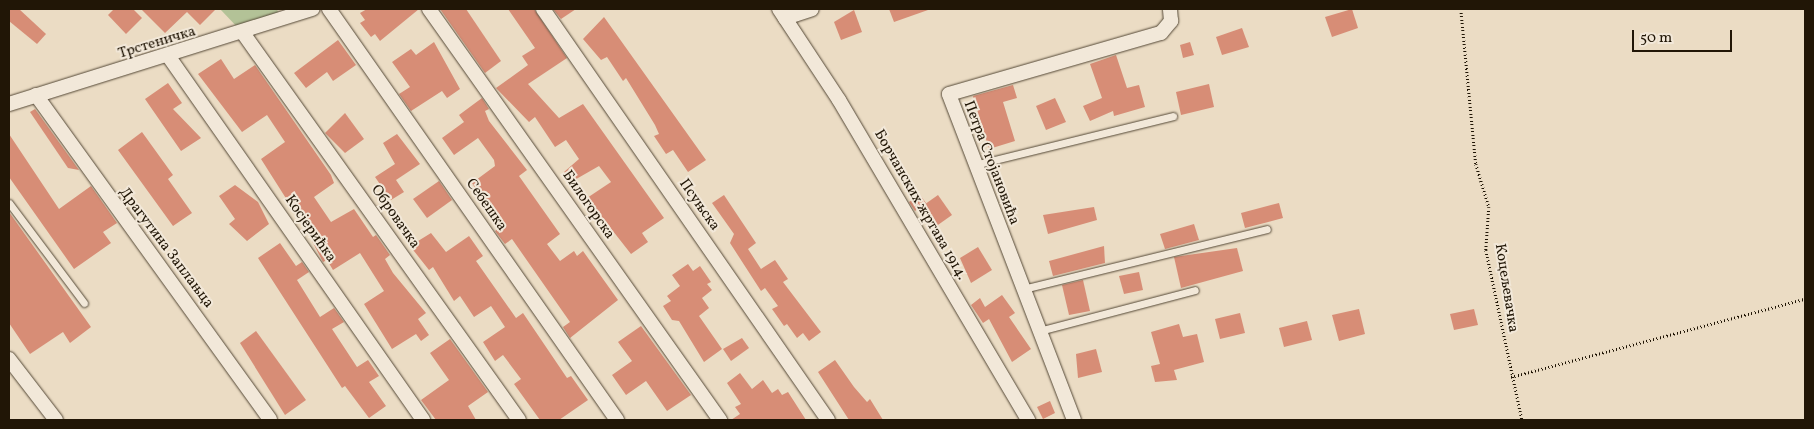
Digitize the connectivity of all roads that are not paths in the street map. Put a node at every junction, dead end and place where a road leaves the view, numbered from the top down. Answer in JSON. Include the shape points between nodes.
{"nodes":[{"id":1,"x":312,"y":9,"type":"edge"},
{"id":2,"x":329,"y":9,"type":"edge"},
{"id":3,"x":429,"y":9,"type":"edge"},
{"id":4,"x":543,"y":9,"type":"edge"},
{"id":5,"x":812,"y":9,"type":"edge"},
{"id":6,"x":1170,"y":9,"type":"edge"},
{"id":7,"x":782,"y":14,"type":"edge"},
{"id":8,"x":243,"y":33,"type":"junction"},
{"id":9,"x":169,"y":57,"type":"junction"},
{"id":10,"x":36,"y":95,"type":"junction"},
{"id":11,"x":9,"y":104,"type":"edge"},
{"id":12,"x":1173,"y":116,"type":"dead end"},
{"id":13,"x":974,"y":165,"type":"junction"},
{"id":14,"x":9,"y":203,"type":"edge"},
{"id":15,"x":1268,"y":229,"type":"dead end"},
{"id":16,"x":1023,"y":289,"type":"junction"},
{"id":17,"x":1195,"y":290,"type":"dead end"},
{"id":18,"x":84,"y":303,"type":"dead end"},
{"id":19,"x":1040,"y":330,"type":"junction"},
{"id":20,"x":9,"y":359,"type":"edge"},
{"id":21,"x":56,"y":420,"type":"edge"},
{"id":22,"x":270,"y":420,"type":"edge"},
{"id":23,"x":423,"y":420,"type":"edge"},
{"id":24,"x":519,"y":420,"type":"edge"},
{"id":25,"x":617,"y":420,"type":"edge"},
{"id":26,"x":720,"y":420,"type":"edge"},
{"id":27,"x":828,"y":420,"type":"edge"},
{"id":28,"x":1028,"y":420,"type":"edge"},
{"id":29,"x":1074,"y":420,"type":"edge"}],
"edges":[{"from":1,"to":8,"type":"street","name":"Трстеничка"},
{"from":2,"to":25,"type":"street","name":"Себешка"},
{"from":3,"to":26,"type":"street","name":"Билогорска"},
{"from":4,"to":27,"type":"street","name":"Псуњска"},
{"from":5,"to":7,"type":"street"},
{"from":6,"to":13,"type":"street","name":"Петра Стојановића","via":[[1171,21],[1161,33],[954,90],[950,104]]},
{"from":7,"to":28,"type":"street","name":"Борчанских жртава 1914.","via":[[843,108]]},
{"from":8,"to":9,"type":"street","name":"Трстеничка"},
{"from":8,"to":24,"type":"street","name":"Обровачка"},
{"from":9,"to":10,"type":"street","name":"Трстеничка"},
{"from":9,"to":23,"type":"street","name":"Косјерићка"},
{"from":10,"to":11,"type":"street","name":"Трстеничка"},
{"from":10,"to":22,"type":"street","name":"Драгутина Заплањца"},
{"from":12,"to":13,"type":"lane"},
{"from":13,"to":16,"type":"street","name":"Петра Стојановића"},
{"from":14,"to":18,"type":"lane"},
{"from":15,"to":16,"type":"lane"},
{"from":16,"to":19,"type":"street","name":"Петра Стојановића"},
{"from":17,"to":19,"type":"lane"},
{"from":19,"to":29,"type":"street","name":"Петра Стојановића"},
{"from":20,"to":21,"type":"street"}]}
